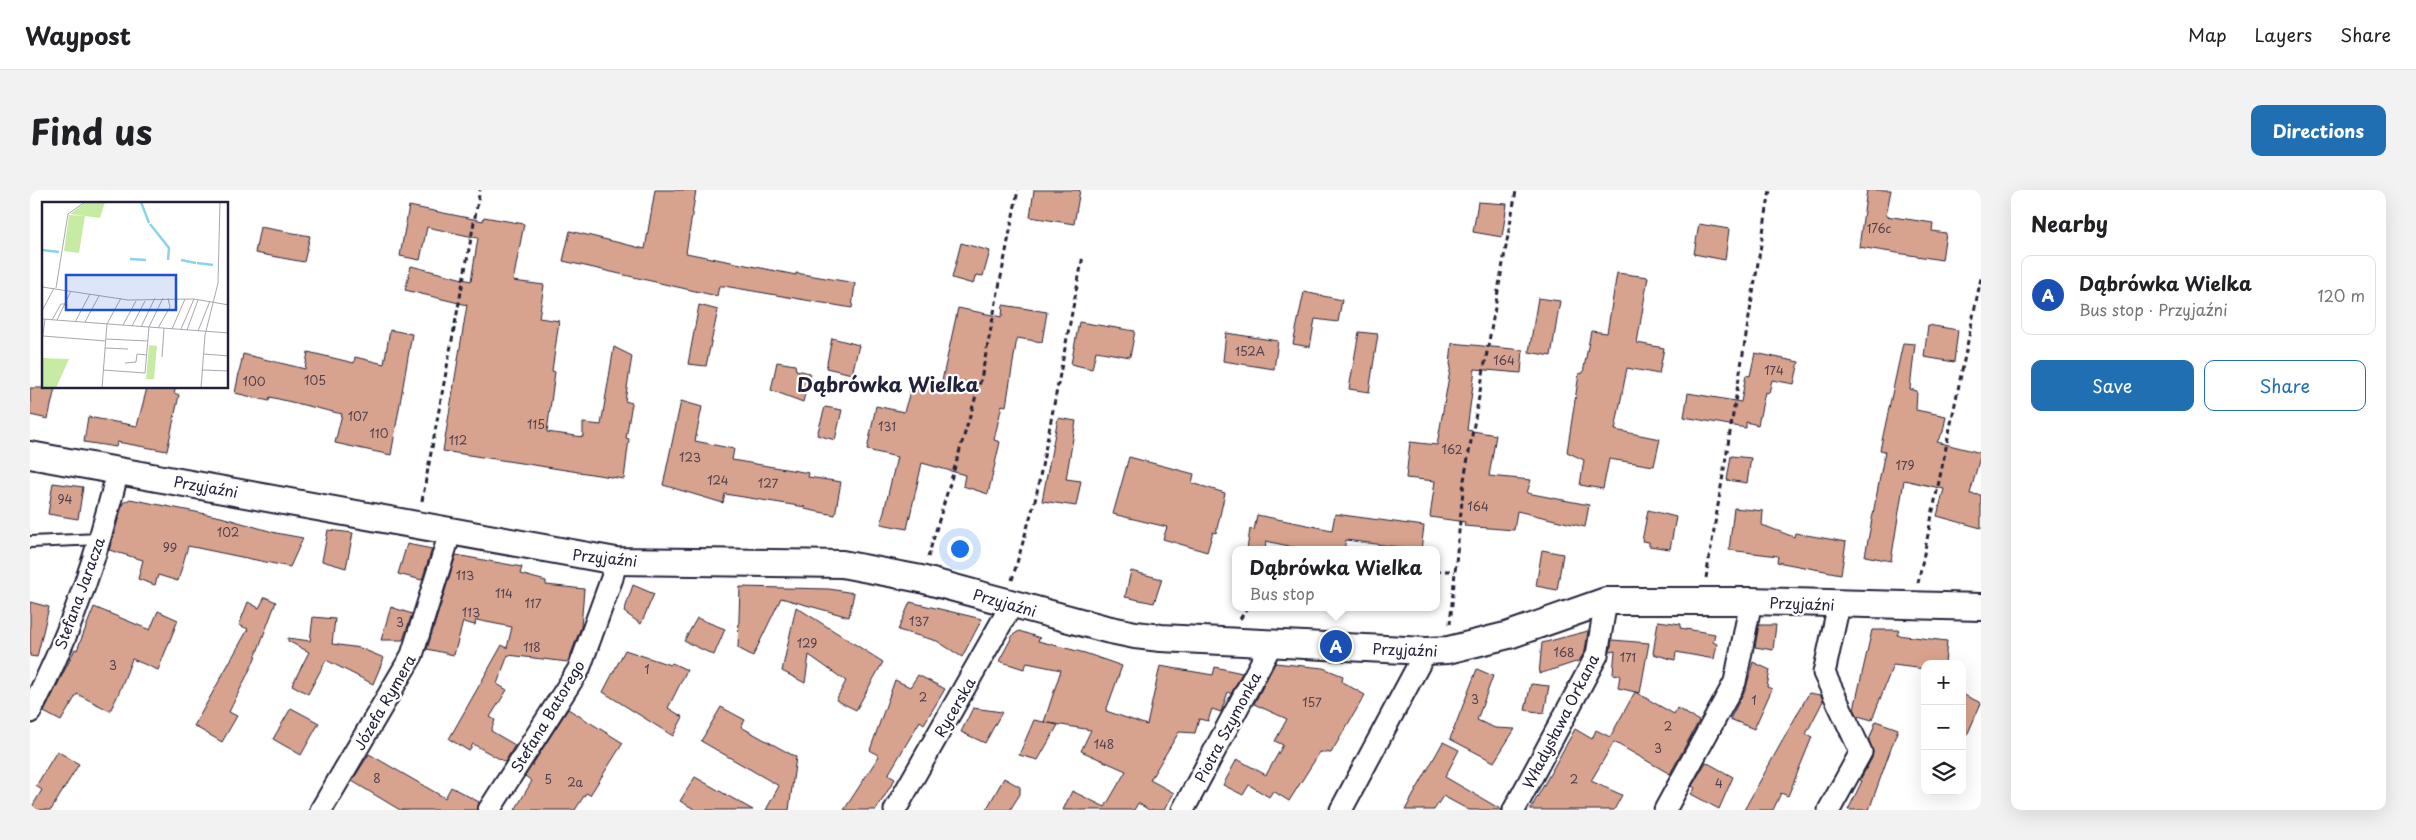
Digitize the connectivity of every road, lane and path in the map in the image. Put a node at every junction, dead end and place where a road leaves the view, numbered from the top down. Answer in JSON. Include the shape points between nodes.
{"nodes":[{"id":1,"x":480,"y":190,"type":"edge"},
{"id":2,"x":1018,"y":190,"type":"edge"},
{"id":3,"x":1770,"y":190,"type":"edge"},
{"id":4,"x":1516,"y":191,"type":"dead end"},
{"id":5,"x":1083,"y":256,"type":"dead end"},
{"id":6,"x":1981,"y":278,"type":"edge"},
{"id":7,"x":30,"y":455,"type":"edge"},
{"id":8,"x":118,"y":470,"type":"junction"},
{"id":9,"x":417,"y":524,"type":"junction"},
{"id":10,"x":451,"y":530,"type":"junction"},
{"id":11,"x":100,"y":539,"type":"junction"},
{"id":12,"x":30,"y":542,"type":"edge"},
{"id":13,"x":616,"y":560,"type":"junction"},
{"id":14,"x":1440,"y":571,"type":"edge"},
{"id":15,"x":1455,"y":572,"type":"junction"},
{"id":16,"x":921,"y":579,"type":"junction"},
{"id":17,"x":1606,"y":601,"type":"junction"},
{"id":18,"x":1702,"y":601,"type":"junction"},
{"id":19,"x":1751,"y":601,"type":"junction"},
{"id":20,"x":1009,"y":603,"type":"junction"},
{"id":21,"x":1839,"y":604,"type":"junction"},
{"id":22,"x":1914,"y":606,"type":"junction"},
{"id":23,"x":1981,"y":608,"type":"edge"},
{"id":24,"x":1272,"y":643,"type":"junction"},
{"id":25,"x":1437,"y":650,"type":"junction"},
{"id":26,"x":30,"y":711,"type":"edge"},
{"id":27,"x":321,"y":810,"type":"edge"},
{"id":28,"x":489,"y":810,"type":"edge"},
{"id":29,"x":895,"y":810,"type":"edge"},
{"id":30,"x":1183,"y":810,"type":"edge"},
{"id":31,"x":1342,"y":810,"type":"edge"},
{"id":32,"x":1514,"y":810,"type":"edge"},
{"id":33,"x":1665,"y":810,"type":"edge"},
{"id":34,"x":1829,"y":810,"type":"edge"}],
"edges":[{"from":1,"to":9,"type":"path"},
{"from":2,"to":16,"type":"path","via":[[981,378]]},
{"from":3,"to":18,"type":"path"},
{"from":4,"to":15,"type":"path","via":[[1464,480]]},
{"from":5,"to":20,"type":"path","via":[[1036,497]]},
{"from":6,"to":22,"type":"path"},
{"from":7,"to":8,"type":"street","name":"Przyjaźni"},
{"from":8,"to":9,"type":"street","name":"Przyjaźni"},
{"from":8,"to":11,"type":"street","name":"Stefana Jaracza"},
{"from":9,"to":10,"type":"street","name":"Przyjaźni"},
{"from":10,"to":13,"type":"street","name":"Przyjaźni"},
{"from":10,"to":27,"type":"street","name":"Józefa Rymera","via":[[412,655]]},
{"from":11,"to":12,"type":"lane"},
{"from":11,"to":26,"type":"street","name":"Stefana Jaracza","via":[[71,624]]},
{"from":13,"to":16,"type":"street","name":"Przyjaźni","via":[[842,564]]},
{"from":13,"to":28,"type":"street","name":"Stefana Batorego","via":[[579,668]]},
{"from":14,"to":15,"type":"path"},
{"from":15,"to":25,"type":"path"},
{"from":16,"to":20,"type":"street","name":"Przyjaźni"},
{"from":17,"to":18,"type":"street","name":"Przyjaźni"},
{"from":17,"to":25,"type":"street","name":"Przyjaźni","via":[[1509,635]]},
{"from":17,"to":32,"type":"street","name":"Władysława Orkana","via":[[1597,655]]},
{"from":18,"to":19,"type":"street","name":"Przyjaźni"},
{"from":19,"to":21,"type":"street","name":"Przyjaźni"},
{"from":19,"to":33,"type":"street","via":[[1735,682]]},
{"from":20,"to":24,"type":"street","name":"Przyjaźni","via":[[1135,635]]},
{"from":20,"to":29,"type":"street","name":"Rycerska"},
{"from":21,"to":22,"type":"street","name":"Przyjaźni"},
{"from":21,"to":34,"type":"street","via":[[1824,673],[1861,752]]},
{"from":22,"to":23,"type":"street","name":"Przyjaźni"},
{"from":24,"to":25,"type":"street","name":"Przyjaźni"},
{"from":24,"to":30,"type":"street","name":"Piotra Szymonka"},
{"from":25,"to":31,"type":"street"}]}
